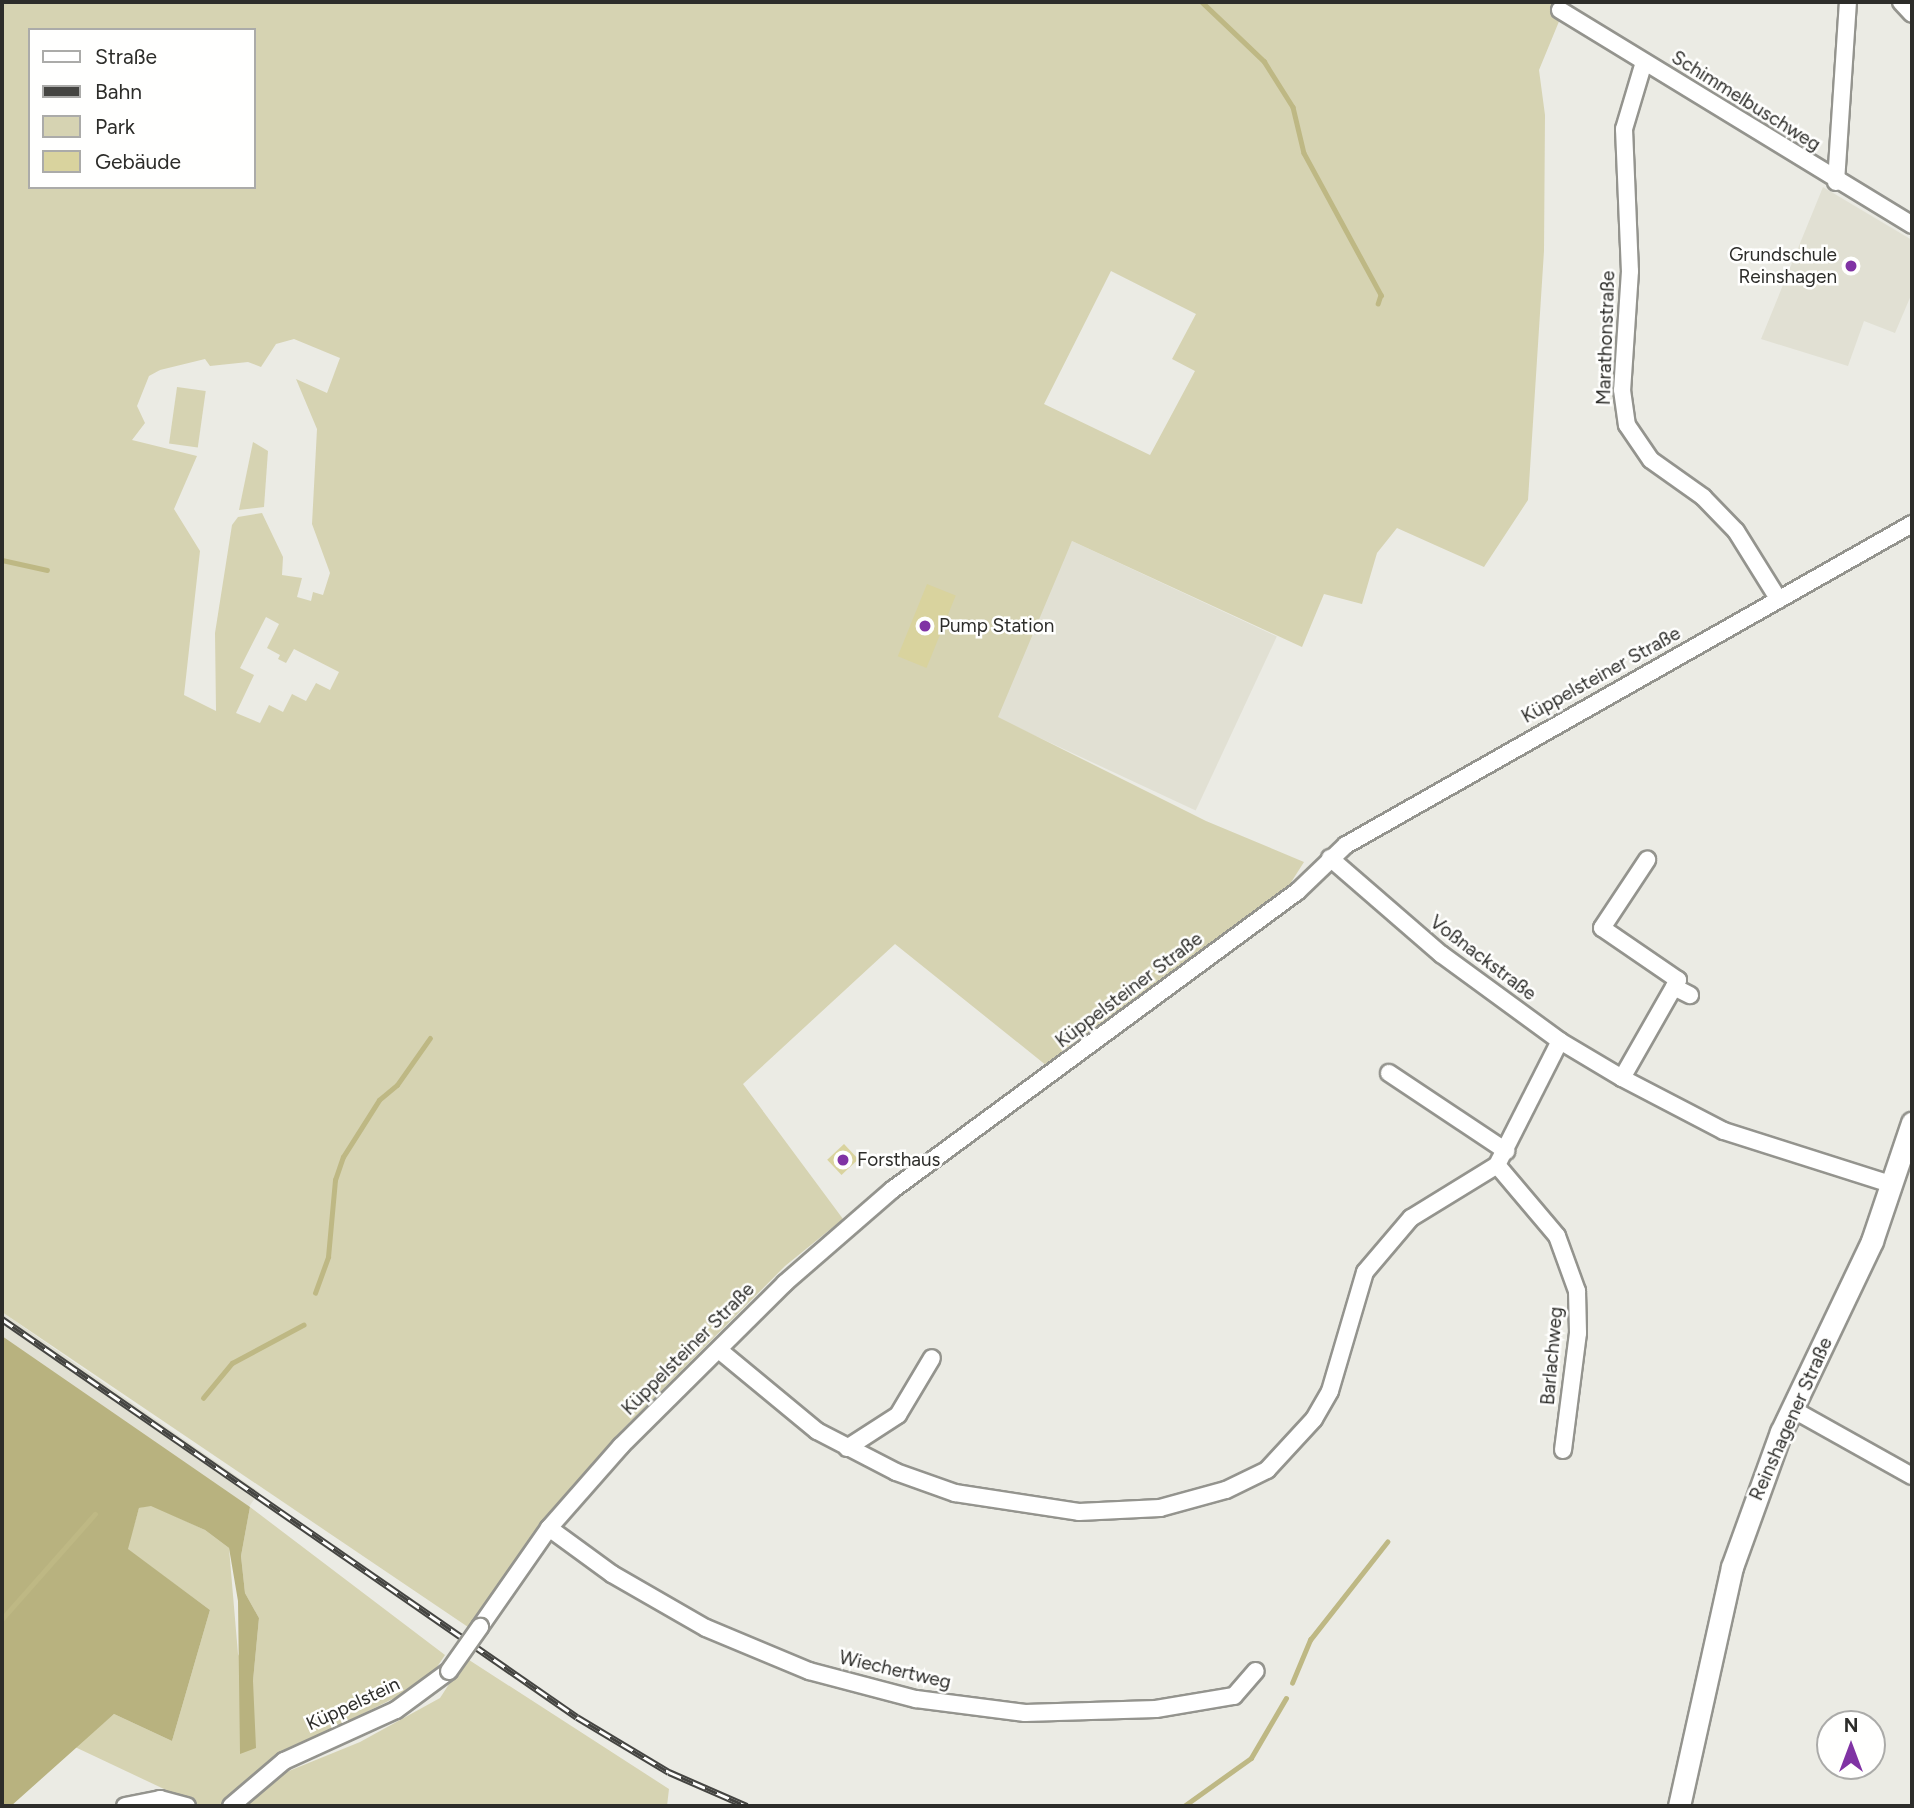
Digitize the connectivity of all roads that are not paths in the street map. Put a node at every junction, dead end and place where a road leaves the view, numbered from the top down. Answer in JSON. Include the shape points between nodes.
{"nodes":[{"id":1,"x":1848,"y":2,"type":"edge"},
{"id":2,"x":1901,"y":2,"type":"edge"},
{"id":3,"x":1560,"y":10,"type":"dead end"},
{"id":4,"x":1912,"y":14,"type":"edge"},
{"id":5,"x":1644,"y":62,"type":"junction"},
{"id":6,"x":1836,"y":182,"type":"junction"},
{"id":7,"x":1912,"y":225,"type":"edge"},
{"id":8,"x":1912,"y":524,"type":"edge"},
{"id":9,"x":1779,"y":600,"type":"junction"},
{"id":10,"x":1330,"y":858,"type":"junction"},
{"id":11,"x":1647,"y":860,"type":"dead end"},
{"id":12,"x":1674,"y":987,"type":"junction"},
{"id":13,"x":1690,"y":995,"type":"dead end"},
{"id":14,"x":1560,"y":1041,"type":"junction"},
{"id":15,"x":1389,"y":1073,"type":"dead end"},
{"id":16,"x":1622,"y":1078,"type":"junction"},
{"id":17,"x":1912,"y":1123,"type":"edge"},
{"id":18,"x":1501,"y":1158,"type":"junction"},
{"id":19,"x":1893,"y":1185,"type":"junction"},
{"id":20,"x":719,"y":1350,"type":"junction"},
{"id":21,"x":932,"y":1358,"type":"dead end"},
{"id":22,"x":1792,"y":1409,"type":"junction"},
{"id":23,"x":847,"y":1448,"type":"junction"},
{"id":24,"x":1563,"y":1450,"type":"dead end"},
{"id":25,"x":1912,"y":1476,"type":"edge"},
{"id":26,"x":549,"y":1528,"type":"junction"},
{"id":27,"x":480,"y":1627,"type":"joint"},
{"id":28,"x":1256,"y":1671,"type":"dead end"},
{"id":29,"x":125,"y":1806,"type":"edge"},
{"id":30,"x":187,"y":1806,"type":"edge"},
{"id":31,"x":231,"y":1806,"type":"edge"},
{"id":32,"x":1679,"y":1806,"type":"edge"}],
"edges":[{"from":1,"to":6,"type":"street"},
{"from":2,"to":4,"type":"street"},
{"from":3,"to":5,"type":"street","name":"Schimmelbuschweg"},
{"from":5,"to":6,"type":"street","name":"Schimmelbuschweg"},
{"from":5,"to":9,"type":"street","name":"Marathonstraße","via":[[1625,129],[1630,271],[1622,390],[1627,425],[1651,460],[1703,496],[1728,522]]},
{"from":6,"to":7,"type":"street","name":"Schimmelbuschweg"},
{"from":8,"to":9,"type":"street","name":"Küppelsteiner Straße"},
{"from":9,"to":10,"type":"street","name":"Küppelsteiner Straße","via":[[1505,752]]},
{"from":10,"to":14,"type":"street","name":"Voßnackstraße","via":[[1431,947]]},
{"from":10,"to":20,"type":"street","name":"Küppelsteiner Straße","via":[[1298,891],[892,1190]]},
{"from":11,"to":12,"type":"street","via":[[1602,928],[1678,980]]},
{"from":12,"to":13,"type":"street"},
{"from":12,"to":16,"type":"street"},
{"from":14,"to":16,"type":"street","name":"Voßnackstraße"},
{"from":14,"to":18,"type":"street"},
{"from":15,"to":18,"type":"street","name":"Barlachweg"},
{"from":16,"to":19,"type":"street","name":"Voßnackstraße","via":[[1724,1131]]},
{"from":17,"to":19,"type":"main road","name":"Reinshagener Straße"},
{"from":18,"to":23,"type":"street","via":[[1391,1236],[1356,1290],[1339,1364],[1314,1419],[1267,1470],[1226,1490],[1133,1511],[1026,1507],[924,1483]]},
{"from":18,"to":24,"type":"street","name":"Barlachweg","via":[[1557,1236],[1577,1291],[1578,1333]]},
{"from":19,"to":22,"type":"main road","name":"Reinshagener Straße","via":[[1868,1251]]},
{"from":20,"to":23,"type":"street","via":[[780,1406]]},
{"from":20,"to":26,"type":"street","name":"Küppelsteiner Straße","via":[[621,1446]]},
{"from":21,"to":23,"type":"street","via":[[898,1415]]},
{"from":22,"to":25,"type":"street"},
{"from":22,"to":32,"type":"main road","name":"Reinshagener Straße","via":[[1732,1567]]},
{"from":26,"to":27,"type":"street","name":"Küppelsteiner Straße"},
{"from":26,"to":28,"type":"street","name":"Wiechertweg","via":[[646,1596],[717,1633],[809,1671],[916,1699],[1025,1713],[1130,1711],[1234,1696]]},
{"from":27,"to":31,"type":"street","name":"Küppelstein","bridge":true,"via":[[449,1671],[396,1710],[284,1761]]},
{"from":29,"to":30,"type":"street","via":[[160,1799]]}]}
